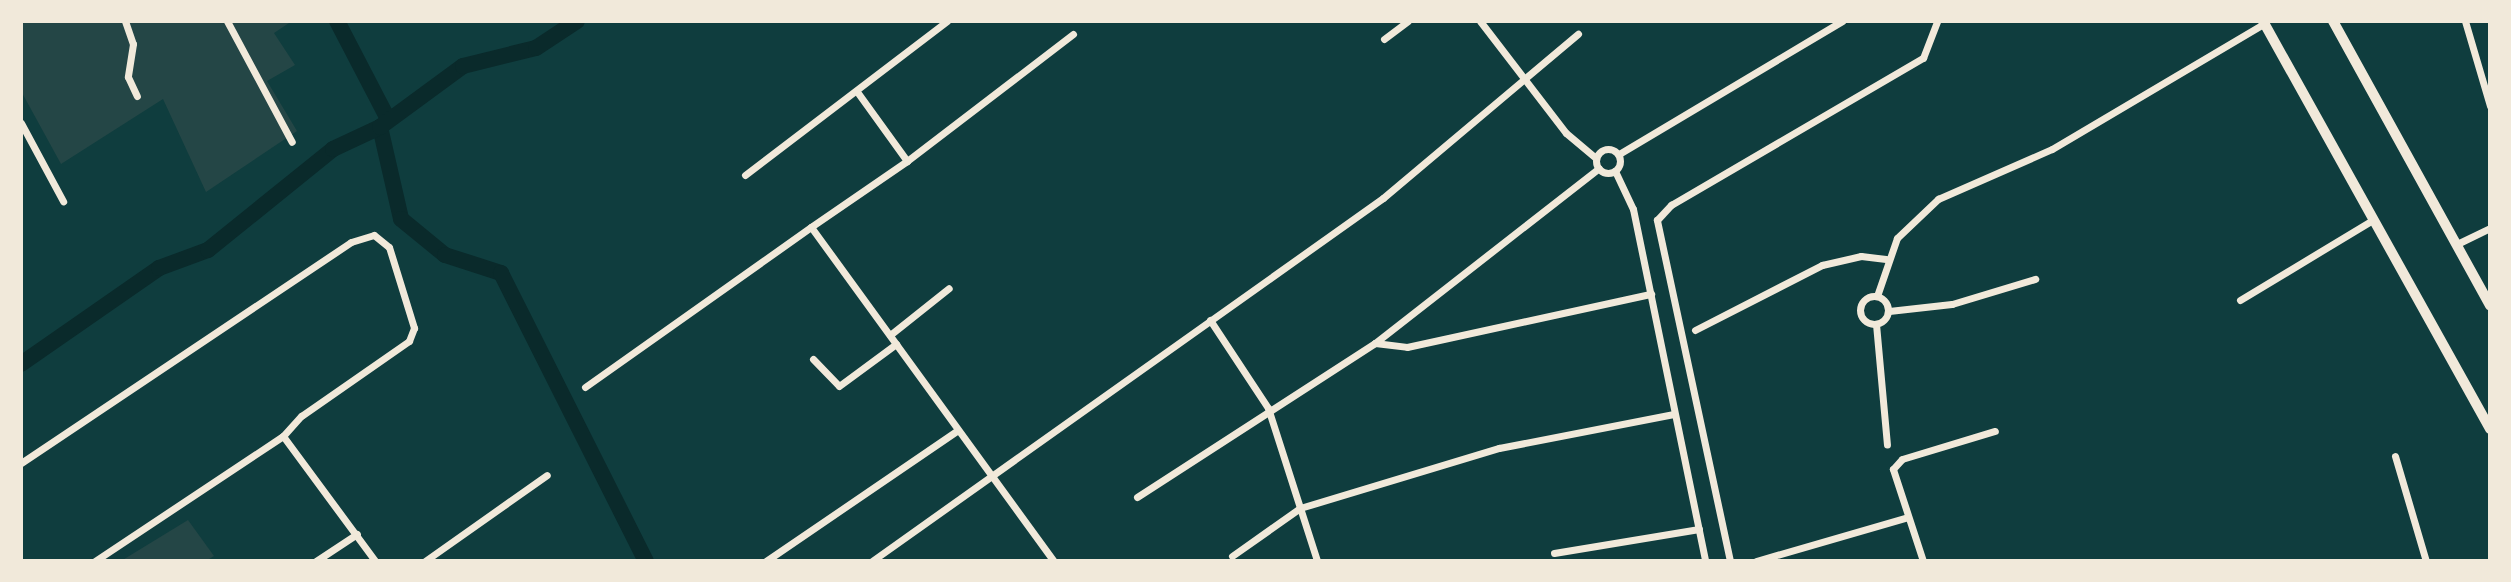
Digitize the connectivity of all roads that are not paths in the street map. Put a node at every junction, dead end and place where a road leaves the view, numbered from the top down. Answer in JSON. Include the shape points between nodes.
{"nodes":[{"id":1,"x":125,"y":21,"type":"edge"},
{"id":2,"x":227,"y":21,"type":"edge"},
{"id":3,"x":947,"y":21,"type":"edge"},
{"id":4,"x":1408,"y":21,"type":"edge"},
{"id":5,"x":1480,"y":21,"type":"edge"},
{"id":6,"x":1842,"y":21,"type":"edge"},
{"id":7,"x":1937,"y":21,"type":"edge"},
{"id":8,"x":2333,"y":21,"type":"edge"},
{"id":9,"x":2465,"y":21,"type":"edge"},
{"id":10,"x":2267,"y":22,"type":"edge"},
{"id":11,"x":1073,"y":34,"type":"dead end"},
{"id":12,"x":1578,"y":34,"type":"dead end"},
{"id":13,"x":1384,"y":39,"type":"dead end"},
{"id":14,"x":1524,"y":79,"type":"junction"},
{"id":15,"x":858,"y":93,"type":"junction"},
{"id":16,"x":137,"y":96,"type":"dead end"},
{"id":17,"x":2490,"y":106,"type":"edge"},
{"id":18,"x":21,"y":123,"type":"edge"},
{"id":19,"x":292,"y":142,"type":"dead end"},
{"id":20,"x":1619,"y":154,"type":"junction"},
{"id":21,"x":1597,"y":158,"type":"junction"},
{"id":22,"x":907,"y":161,"type":"junction"},
{"id":23,"x":1599,"y":168,"type":"junction"},
{"id":24,"x":1615,"y":171,"type":"junction"},
{"id":25,"x":745,"y":175,"type":"dead end"},
{"id":26,"x":63,"y":201,"type":"dead end"},
{"id":27,"x":2371,"y":221,"type":"junction"},
{"id":28,"x":811,"y":226,"type":"junction"},
{"id":29,"x":2490,"y":228,"type":"edge"},
{"id":30,"x":2457,"y":244,"type":"junction"},
{"id":31,"x":1886,"y":258,"type":"junction"},
{"id":32,"x":2035,"y":279,"type":"dead end"},
{"id":33,"x":949,"y":288,"type":"dead end"},
{"id":34,"x":1651,"y":294,"type":"junction"},
{"id":35,"x":1877,"y":296,"type":"junction"},
{"id":36,"x":2240,"y":300,"type":"dead end"},
{"id":37,"x":2490,"y":304,"type":"edge"},
{"id":38,"x":1889,"y":311,"type":"junction"},
{"id":39,"x":1210,"y":320,"type":"junction"},
{"id":40,"x":1876,"y":324,"type":"junction"},
{"id":41,"x":1695,"y":330,"type":"dead end"},
{"id":42,"x":890,"y":335,"type":"junction"},
{"id":43,"x":1376,"y":343,"type":"junction"},
{"id":44,"x":896,"y":344,"type":"junction"},
{"id":45,"x":813,"y":359,"type":"dead end"},
{"id":46,"x":585,"y":387,"type":"dead end"},
{"id":47,"x":1268,"y":408,"type":"junction"},
{"id":48,"x":1674,"y":414,"type":"junction"},
{"id":49,"x":2490,"y":429,"type":"edge"},
{"id":50,"x":958,"y":430,"type":"junction"},
{"id":51,"x":1995,"y":431,"type":"dead end"},
{"id":52,"x":283,"y":436,"type":"junction"},
{"id":53,"x":1887,"y":444,"type":"dead end"},
{"id":54,"x":2395,"y":456,"type":"dead end"},
{"id":55,"x":21,"y":463,"type":"edge"},
{"id":56,"x":547,"y":475,"type":"dead end"},
{"id":57,"x":991,"y":478,"type":"junction"},
{"id":58,"x":1137,"y":497,"type":"dead end"},
{"id":59,"x":1300,"y":508,"type":"junction"},
{"id":60,"x":1908,"y":517,"type":"junction"},
{"id":61,"x":1699,"y":529,"type":"junction"},
{"id":62,"x":357,"y":534,"type":"junction"},
{"id":63,"x":1554,"y":553,"type":"dead end"},
{"id":64,"x":1232,"y":556,"type":"dead end"},
{"id":65,"x":95,"y":561,"type":"edge"},
{"id":66,"x":316,"y":561,"type":"edge"},
{"id":67,"x":375,"y":561,"type":"edge"},
{"id":68,"x":425,"y":561,"type":"edge"},
{"id":69,"x":766,"y":561,"type":"edge"},
{"id":70,"x":872,"y":561,"type":"edge"},
{"id":71,"x":1054,"y":561,"type":"edge"},
{"id":72,"x":1317,"y":561,"type":"edge"},
{"id":73,"x":1705,"y":561,"type":"edge"},
{"id":74,"x":1730,"y":561,"type":"edge"},
{"id":75,"x":1756,"y":561,"type":"edge"},
{"id":76,"x":1923,"y":561,"type":"edge"},
{"id":77,"x":2427,"y":561,"type":"edge"}],
"edges":[{"from":1,"to":16,"type":"street","via":[[133,44],[128,77]]},
{"from":2,"to":19,"type":"street"},
{"from":3,"to":15,"type":"street"},
{"from":4,"to":13,"type":"street"},
{"from":5,"to":14,"type":"street"},
{"from":6,"to":20,"type":"street"},
{"from":7,"to":74,"type":"street","via":[[1923,58],[1671,205],[1657,220]]},
{"from":8,"to":30,"type":"main road"},
{"from":9,"to":17,"type":"street"},
{"from":10,"to":27,"type":"main road"},
{"from":10,"to":31,"type":"street","via":[[2052,149],[1938,199],[1915,217]]},
{"from":11,"to":22,"type":"street"},
{"from":12,"to":14,"type":"street"},
{"from":14,"to":21,"type":"street","via":[[1566,133]]},
{"from":14,"to":39,"type":"street","via":[[1424,167]]},
{"from":15,"to":22,"type":"street"},
{"from":15,"to":25,"type":"street"},
{"from":18,"to":26,"type":"street"},
{"from":20,"to":21,"type":"street","via":[[1608,149]]},
{"from":20,"to":24,"type":"street"},
{"from":21,"to":23,"type":"street"},
{"from":22,"to":28,"type":"street"},
{"from":23,"to":24,"type":"street"},
{"from":23,"to":43,"type":"street"},
{"from":24,"to":34,"type":"street","via":[[1633,209]]},
{"from":27,"to":36,"type":"street"},
{"from":27,"to":49,"type":"main road"},
{"from":28,"to":42,"type":"street"},
{"from":28,"to":46,"type":"street"},
{"from":29,"to":30,"type":"street"},
{"from":30,"to":37,"type":"main road"},
{"from":31,"to":35,"type":"street"},
{"from":31,"to":41,"type":"street","via":[[1861,256],[1822,265]]},
{"from":32,"to":38,"type":"street","via":[[1952,304]]},
{"from":33,"to":42,"type":"street"},
{"from":34,"to":43,"type":"street","via":[[1407,347]]},
{"from":34,"to":48,"type":"street"},
{"from":35,"to":38,"type":"street"},
{"from":35,"to":40,"type":"street","via":[[1865,298],[1860,309],[1864,320]]},
{"from":38,"to":40,"type":"street"},
{"from":39,"to":47,"type":"street"},
{"from":39,"to":57,"type":"street"},
{"from":40,"to":53,"type":"street"},
{"from":42,"to":44,"type":"street"},
{"from":43,"to":47,"type":"street"},
{"from":44,"to":45,"type":"street","via":[[839,386]]},
{"from":44,"to":50,"type":"street"},
{"from":47,"to":58,"type":"street"},
{"from":47,"to":59,"type":"street"},
{"from":48,"to":59,"type":"street","via":[[1499,448]]},
{"from":48,"to":61,"type":"street"},
{"from":50,"to":57,"type":"street"},
{"from":50,"to":69,"type":"street"},
{"from":51,"to":60,"type":"street","via":[[1897,463]]},
{"from":52,"to":55,"type":"street","via":[[412,334],[389,247],[378,237],[351,242]]},
{"from":52,"to":62,"type":"street"},
{"from":52,"to":65,"type":"street"},
{"from":54,"to":77,"type":"street"},
{"from":56,"to":68,"type":"street"},
{"from":57,"to":70,"type":"street"},
{"from":57,"to":71,"type":"street"},
{"from":59,"to":64,"type":"street"},
{"from":59,"to":72,"type":"street"},
{"from":60,"to":75,"type":"street"},
{"from":60,"to":76,"type":"street"},
{"from":61,"to":63,"type":"street"},
{"from":61,"to":73,"type":"street"},
{"from":62,"to":66,"type":"street"},
{"from":62,"to":67,"type":"street"}]}
